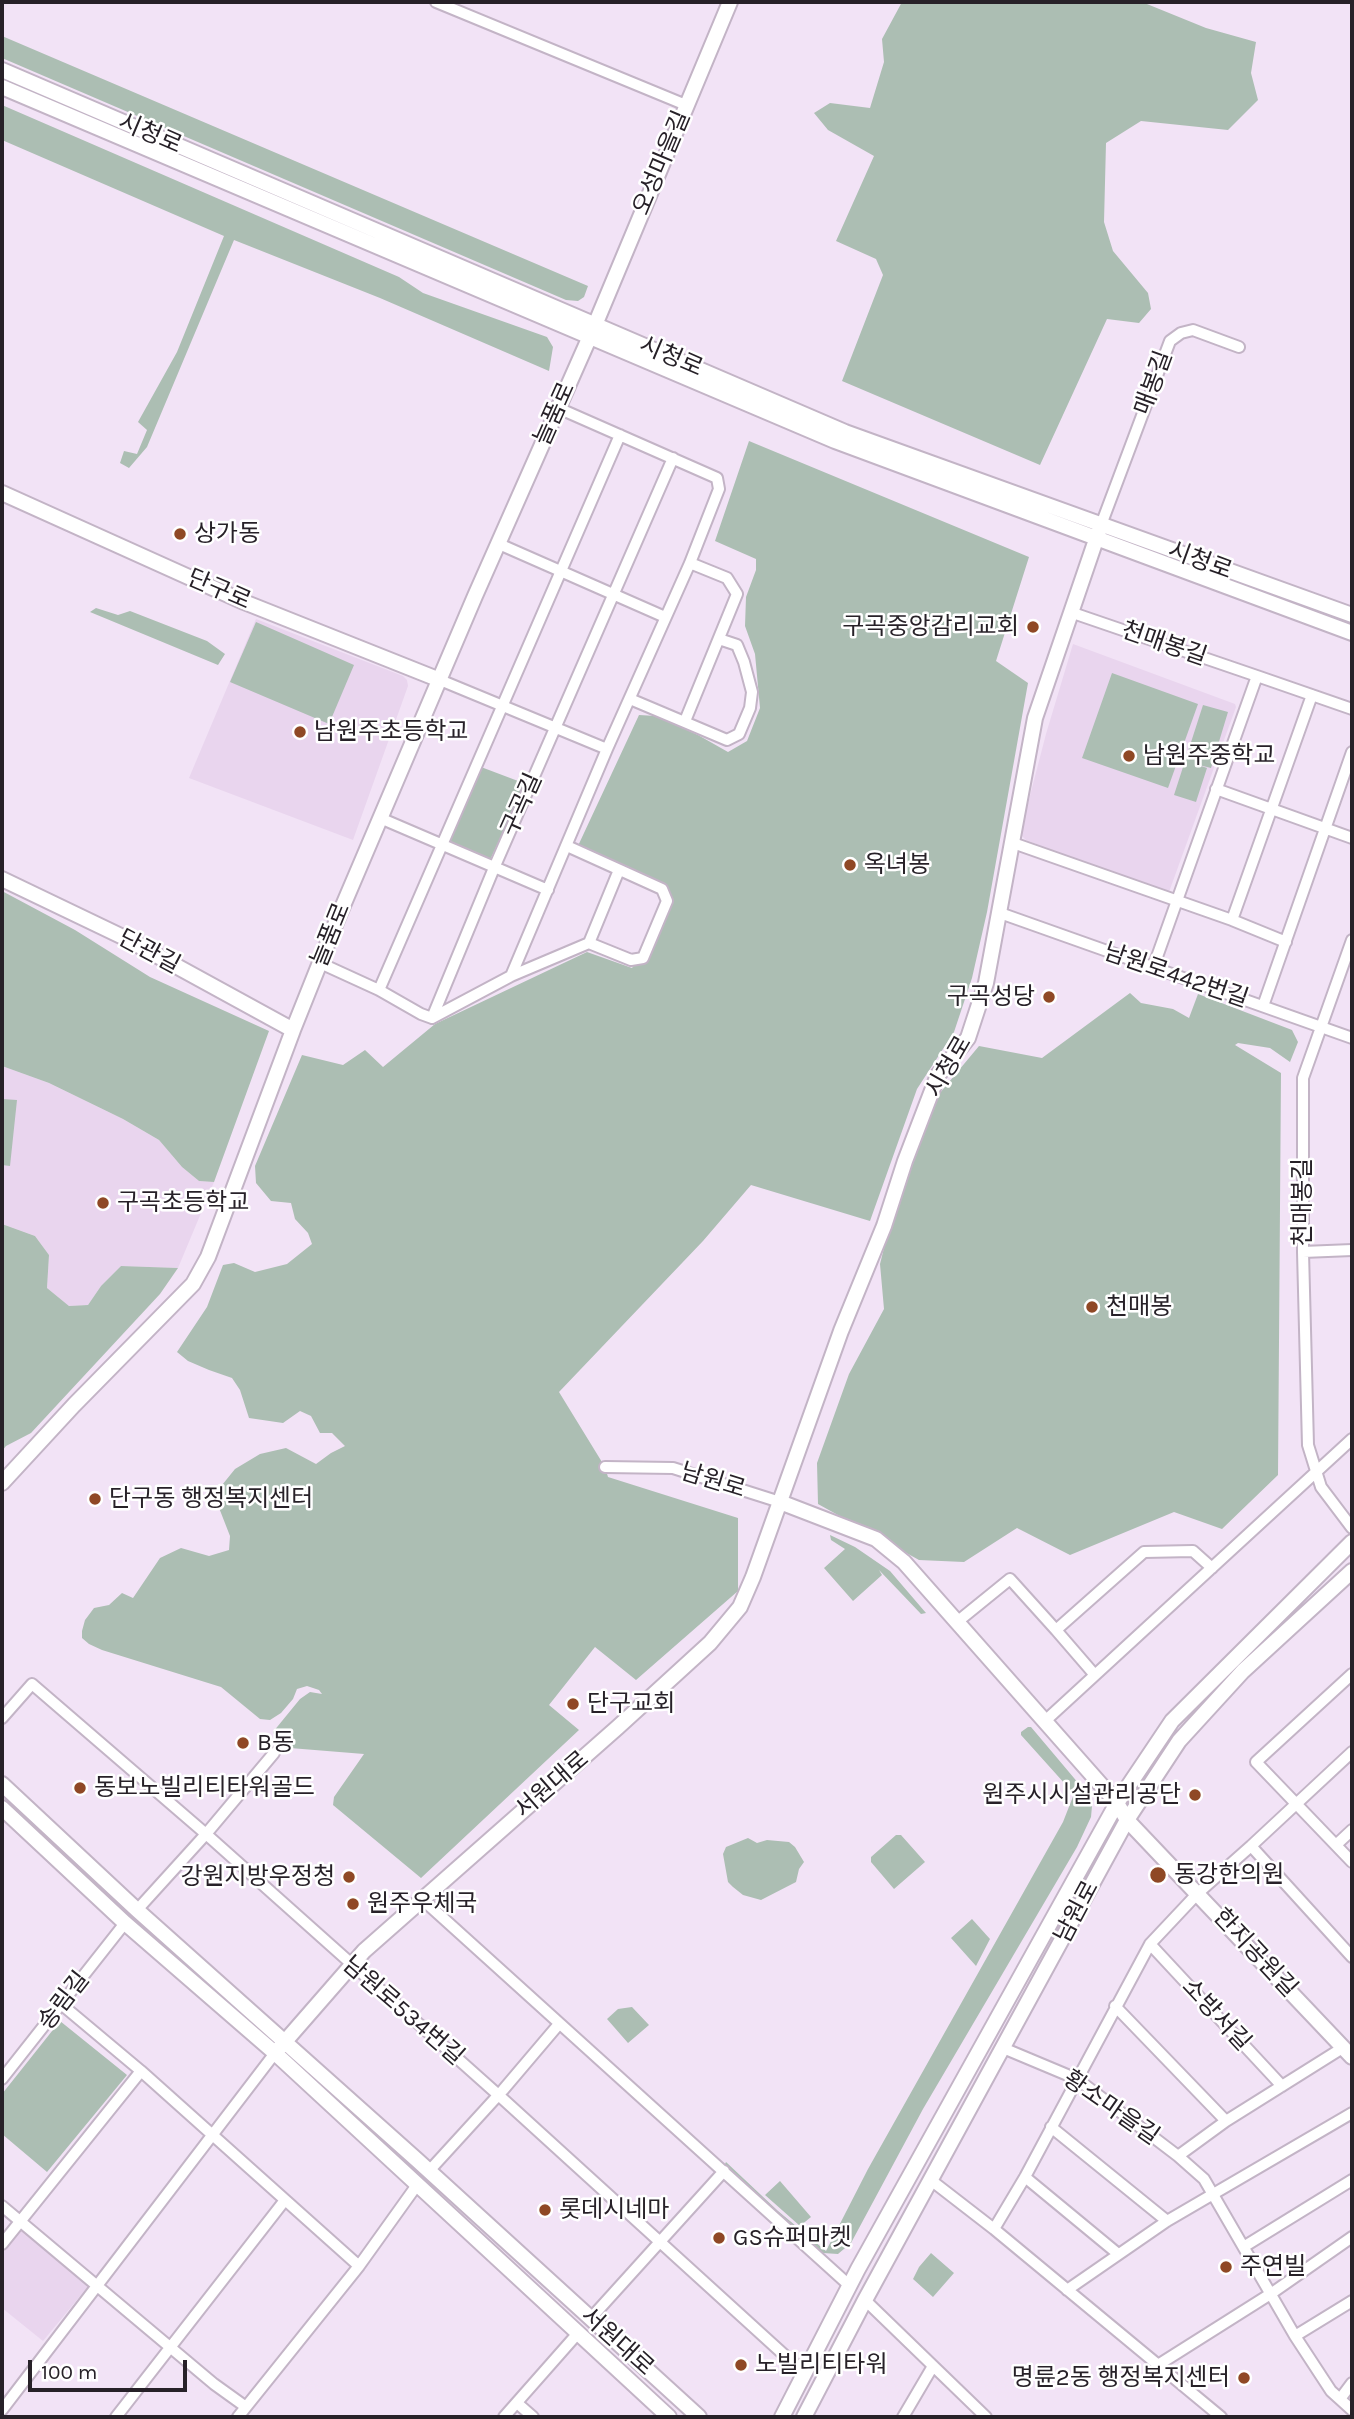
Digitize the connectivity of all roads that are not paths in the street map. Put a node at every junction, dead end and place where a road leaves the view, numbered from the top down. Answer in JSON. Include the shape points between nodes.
{"nodes":[{"id":1,"x":436,"y":2,"type":"edge"},
{"id":2,"x":730,"y":2,"type":"edge"},
{"id":3,"x":2,"y":71,"type":"edge"},
{"id":4,"x":2,"y":87,"type":"edge"},
{"id":5,"x":686,"y":105,"type":"junction"},
{"id":6,"x":592,"y":330,"type":"junction"},
{"id":7,"x":1239,"y":347,"type":"dead end"},
{"id":8,"x":558,"y":408,"type":"junction"},
{"id":9,"x":620,"y":435,"type":"junction"},
{"id":10,"x":673,"y":458,"type":"junction"},
{"id":11,"x":2,"y":493,"type":"edge"},
{"id":12,"x":1099,"y":533,"type":"junction"},
{"id":13,"x":499,"y":544,"type":"junction"},
{"id":14,"x":690,"y":564,"type":"junction"},
{"id":15,"x":561,"y":570,"type":"junction"},
{"id":16,"x":613,"y":593,"type":"junction"},
{"id":17,"x":1070,"y":612,"type":"junction"},
{"id":18,"x":1352,"y":615,"type":"edge"},
{"id":19,"x":665,"y":617,"type":"junction"},
{"id":20,"x":1352,"y":633,"type":"edge"},
{"id":21,"x":719,"y":639,"type":"junction"},
{"id":22,"x":1257,"y":677,"type":"junction"},
{"id":23,"x":440,"y":680,"type":"junction"},
{"id":24,"x":1312,"y":695,"type":"junction"},
{"id":25,"x":630,"y":699,"type":"junction"},
{"id":26,"x":502,"y":705,"type":"junction"},
{"id":27,"x":1352,"y":709,"type":"edge"},
{"id":28,"x":685,"y":721,"type":"junction"},
{"id":29,"x":556,"y":727,"type":"junction"},
{"id":30,"x":607,"y":749,"type":"junction"},
{"id":31,"x":1352,"y":752,"type":"edge"},
{"id":32,"x":1216,"y":789,"type":"junction"},
{"id":33,"x":1270,"y":809,"type":"junction"},
{"id":34,"x":380,"y":818,"type":"junction"},
{"id":35,"x":1324,"y":828,"type":"junction"},
{"id":36,"x":1352,"y":838,"type":"edge"},
{"id":37,"x":1013,"y":843,"type":"junction"},
{"id":38,"x":442,"y":845,"type":"junction"},
{"id":39,"x":567,"y":846,"type":"junction"},
{"id":40,"x":494,"y":868,"type":"junction"},
{"id":41,"x":619,"y":870,"type":"junction"},
{"id":42,"x":2,"y":879,"type":"edge"},
{"id":43,"x":548,"y":890,"type":"junction"},
{"id":44,"x":1178,"y":902,"type":"junction"},
{"id":45,"x":1000,"y":913,"type":"junction"},
{"id":46,"x":1232,"y":920,"type":"junction"},
{"id":47,"x":1352,"y":940,"type":"edge"},
{"id":48,"x":1286,"y":942,"type":"junction"},
{"id":49,"x":589,"y":943,"type":"junction"},
{"id":50,"x":320,"y":963,"type":"junction"},
{"id":51,"x":1153,"y":968,"type":"junction"},
{"id":52,"x":511,"y":976,"type":"junction"},
{"id":53,"x":379,"y":990,"type":"junction"},
{"id":54,"x":1263,"y":1006,"type":"junction"},
{"id":55,"x":432,"y":1018,"type":"junction"},
{"id":56,"x":1322,"y":1027,"type":"junction"},
{"id":57,"x":293,"y":1030,"type":"junction"},
{"id":58,"x":1352,"y":1038,"type":"edge"},
{"id":59,"x":1352,"y":1250,"type":"edge"},
{"id":60,"x":1303,"y":1252,"type":"junction"},
{"id":61,"x":1352,"y":1439,"type":"edge"},
{"id":62,"x":605,"y":1467,"type":"dead end"},
{"id":63,"x":1315,"y":1472,"type":"junction"},
{"id":64,"x":2,"y":1483,"type":"edge"},
{"id":65,"x":780,"y":1502,"type":"junction"},
{"id":66,"x":1352,"y":1528,"type":"edge"},
{"id":67,"x":1352,"y":1542,"type":"edge"},
{"id":68,"x":1212,"y":1568,"type":"junction"},
{"id":69,"x":1352,"y":1571,"type":"edge"},
{"id":70,"x":957,"y":1622,"type":"junction"},
{"id":71,"x":1056,"y":1630,"type":"junction"},
{"id":72,"x":1094,"y":1674,"type":"junction"},
{"id":73,"x":1352,"y":1674,"type":"edge"},
{"id":74,"x":2,"y":1718,"type":"edge"},
{"id":75,"x":1045,"y":1721,"type":"junction"},
{"id":76,"x":1352,"y":1752,"type":"edge"},
{"id":77,"x":274,"y":1754,"type":"dead end"},
{"id":78,"x":2,"y":1784,"type":"edge"},
{"id":79,"x":1296,"y":1802,"type":"junction"},
{"id":80,"x":1117,"y":1803,"type":"junction"},
{"id":81,"x":2,"y":1808,"type":"edge"},
{"id":82,"x":1127,"y":1819,"type":"junction"},
{"id":83,"x":1352,"y":1830,"type":"edge"},
{"id":84,"x":206,"y":1834,"type":"junction"},
{"id":85,"x":1336,"y":1844,"type":"junction"},
{"id":86,"x":1251,"y":1846,"type":"junction"},
{"id":87,"x":1352,"y":1862,"type":"edge"},
{"id":88,"x":1198,"y":1893,"type":"junction"},
{"id":89,"x":422,"y":1899,"type":"junction"},
{"id":90,"x":136,"y":1910,"type":"junction"},
{"id":91,"x":125,"y":1923,"type":"junction"},
{"id":92,"x":1150,"y":1944,"type":"junction"},
{"id":93,"x":1352,"y":1957,"type":"edge"},
{"id":94,"x":351,"y":1965,"type":"junction"},
{"id":95,"x":61,"y":2004,"type":"junction"},
{"id":96,"x":1115,"y":2006,"type":"junction"},
{"id":97,"x":559,"y":2024,"type":"junction"},
{"id":98,"x":280,"y":2047,"type":"junction"},
{"id":99,"x":1003,"y":2048,"type":"junction"},
{"id":100,"x":1348,"y":2052,"type":"edge"},
{"id":101,"x":141,"y":2071,"type":"junction"},
{"id":102,"x":2,"y":2079,"type":"edge"},
{"id":103,"x":1077,"y":2079,"type":"junction"},
{"id":104,"x":1282,"y":2086,"type":"junction"},
{"id":105,"x":498,"y":2095,"type":"junction"},
{"id":106,"x":1352,"y":2113,"type":"edge"},
{"id":107,"x":1226,"y":2121,"type":"junction"},
{"id":108,"x":1051,"y":2127,"type":"junction"},
{"id":109,"x":212,"y":2134,"type":"junction"},
{"id":110,"x":1178,"y":2156,"type":"junction"},
{"id":111,"x":429,"y":2171,"type":"junction"},
{"id":112,"x":724,"y":2171,"type":"junction"},
{"id":113,"x":1025,"y":2178,"type":"junction"},
{"id":114,"x":1352,"y":2180,"type":"edge"},
{"id":115,"x":932,"y":2181,"type":"junction"},
{"id":116,"x":418,"y":2185,"type":"junction"},
{"id":117,"x":1214,"y":2194,"type":"junction"},
{"id":118,"x":285,"y":2200,"type":"junction"},
{"id":119,"x":2,"y":2206,"type":"edge"},
{"id":120,"x":1167,"y":2221,"type":"junction"},
{"id":121,"x":21,"y":2222,"type":"junction"},
{"id":122,"x":994,"y":2229,"type":"junction"},
{"id":123,"x":1352,"y":2237,"type":"edge"},
{"id":124,"x":661,"y":2242,"type":"junction"},
{"id":125,"x":2,"y":2244,"type":"edge"},
{"id":126,"x":1245,"y":2246,"type":"junction"},
{"id":127,"x":1117,"y":2253,"type":"junction"},
{"id":128,"x":359,"y":2266,"type":"junction"},
{"id":129,"x":98,"y":2284,"type":"junction"},
{"id":130,"x":849,"y":2286,"type":"junction"},
{"id":131,"x":1067,"y":2290,"type":"junction"},
{"id":132,"x":1272,"y":2292,"type":"junction"},
{"id":133,"x":865,"y":2300,"type":"junction"},
{"id":134,"x":1352,"y":2301,"type":"edge"},
{"id":135,"x":591,"y":2318,"type":"junction"},
{"id":136,"x":579,"y":2332,"type":"junction"},
{"id":137,"x":1295,"y":2336,"type":"junction"},
{"id":138,"x":170,"y":2347,"type":"junction"},
{"id":139,"x":1158,"y":2365,"type":"junction"},
{"id":140,"x":933,"y":2366,"type":"junction"},
{"id":141,"x":806,"y":2371,"type":"junction"},
{"id":142,"x":1352,"y":2383,"type":"edge"},
{"id":143,"x":1340,"y":2399,"type":"junction"},
{"id":144,"x":517,"y":2403,"type":"junction"},
{"id":145,"x":246,"y":2407,"type":"junction"},
{"id":146,"x":2,"y":2410,"type":"edge"},
{"id":147,"x":1352,"y":2410,"type":"edge"},
{"id":148,"x":116,"y":2417,"type":"edge"},
{"id":149,"x":238,"y":2417,"type":"edge"},
{"id":150,"x":504,"y":2417,"type":"edge"},
{"id":151,"x":533,"y":2417,"type":"edge"},
{"id":152,"x":669,"y":2417,"type":"edge"},
{"id":153,"x":699,"y":2417,"type":"edge"},
{"id":154,"x":782,"y":2417,"type":"edge"},
{"id":155,"x":804,"y":2417,"type":"edge"},
{"id":156,"x":903,"y":2417,"type":"edge"},
{"id":157,"x":986,"y":2417,"type":"edge"},
{"id":158,"x":1221,"y":2417,"type":"edge"}],
"edges":[{"from":1,"to":5,"type":"street"},
{"from":2,"to":5,"type":"street","name":"오성마을길"},
{"from":3,"to":6,"type":"street","name":"시청로"},
{"from":4,"to":6,"type":"street","name":"시청로"},
{"from":5,"to":6,"type":"street","name":"오성마을길"},
{"from":6,"to":8,"type":"street","name":"늘품로"},
{"from":6,"to":12,"type":"street","name":"시청로"},
{"from":7,"to":12,"type":"street","name":"매봉길","via":[[1193,330],[1170,341]]},
{"from":8,"to":9,"type":"street"},
{"from":8,"to":13,"type":"street","name":"늘품로"},
{"from":9,"to":10,"type":"street"},
{"from":9,"to":15,"type":"street"},
{"from":10,"to":14,"type":"street","via":[[717,478],[719,489]]},
{"from":10,"to":16,"type":"street","name":"구곡길"},
{"from":11,"to":23,"type":"street","name":"단구로","via":[[244,602]]},
{"from":12,"to":17,"type":"street","name":"시청로"},
{"from":12,"to":18,"type":"street","name":"시청로"},
{"from":12,"to":20,"type":"street","name":"시청로"},
{"from":13,"to":15,"type":"street"},
{"from":13,"to":23,"type":"street","name":"늘품로"},
{"from":14,"to":19,"type":"street"},
{"from":14,"to":21,"type":"street","via":[[727,578],[737,594]]},
{"from":15,"to":16,"type":"street"},
{"from":15,"to":26,"type":"street"},
{"from":16,"to":19,"type":"street"},
{"from":16,"to":29,"type":"street","name":"구곡길"},
{"from":17,"to":22,"type":"street","name":"천매봉길"},
{"from":17,"to":37,"type":"street","name":"시청로","via":[[1035,718]]},
{"from":19,"to":25,"type":"street"},
{"from":21,"to":28,"type":"street"},
{"from":21,"to":28,"type":"street","via":[[737,645],[752,692],[750,708],[739,734],[727,740]]},
{"from":22,"to":24,"type":"street","name":"천매봉길"},
{"from":22,"to":32,"type":"street"},
{"from":23,"to":26,"type":"street"},
{"from":23,"to":34,"type":"street","name":"늘품로"},
{"from":24,"to":27,"type":"street","name":"천매봉길"},
{"from":24,"to":33,"type":"street"},
{"from":25,"to":28,"type":"street"},
{"from":25,"to":30,"type":"street"},
{"from":26,"to":29,"type":"street"},
{"from":26,"to":38,"type":"street"},
{"from":29,"to":30,"type":"street"},
{"from":29,"to":40,"type":"street","name":"구곡길"},
{"from":30,"to":39,"type":"street"},
{"from":31,"to":35,"type":"street"},
{"from":32,"to":33,"type":"street"},
{"from":32,"to":44,"type":"street"},
{"from":33,"to":35,"type":"street"},
{"from":33,"to":46,"type":"street"},
{"from":34,"to":38,"type":"street"},
{"from":34,"to":50,"type":"street","name":"늘품로"},
{"from":35,"to":36,"type":"street"},
{"from":35,"to":48,"type":"street"},
{"from":37,"to":44,"type":"street"},
{"from":37,"to":45,"type":"street","name":"시청로"},
{"from":38,"to":40,"type":"street"},
{"from":38,"to":53,"type":"street"},
{"from":39,"to":41,"type":"street"},
{"from":39,"to":43,"type":"street"},
{"from":40,"to":43,"type":"street"},
{"from":40,"to":55,"type":"street","name":"구곡길"},
{"from":41,"to":49,"type":"street"},
{"from":41,"to":49,"type":"street","via":[[662,889],[667,901],[643,958],[631,960]]},
{"from":42,"to":57,"type":"street","name":"단관길","via":[[125,938]]},
{"from":43,"to":52,"type":"street"},
{"from":44,"to":46,"type":"street"},
{"from":44,"to":51,"type":"street"},
{"from":45,"to":51,"type":"street","name":"남원로442번길"},
{"from":45,"to":65,"type":"street","name":"시청로","via":[[986,983],[968,1038],[938,1075]]},
{"from":46,"to":48,"type":"street"},
{"from":47,"to":56,"type":"street","name":"천매봉길"},
{"from":48,"to":54,"type":"street"},
{"from":49,"to":52,"type":"street"},
{"from":50,"to":53,"type":"street"},
{"from":50,"to":57,"type":"street","name":"늘품로"},
{"from":51,"to":54,"type":"street","name":"남원로442번길"},
{"from":52,"to":55,"type":"street"},
{"from":53,"to":55,"type":"street"},
{"from":54,"to":56,"type":"street","name":"남원로442번길"},
{"from":56,"to":58,"type":"street","name":"남원로442번길"},
{"from":56,"to":60,"type":"street","name":"천매봉길","via":[[1303,1078]]},
{"from":57,"to":64,"type":"street","name":"늘품로","via":[[218,1232],[193,1284]]},
{"from":59,"to":60,"type":"street"},
{"from":60,"to":63,"type":"street","name":"천매봉길","via":[[1308,1445]]},
{"from":61,"to":63,"type":"street"},
{"from":62,"to":65,"type":"street","name":"남원로","via":[[673,1468]]},
{"from":63,"to":66,"type":"street","name":"천매봉길","via":[[1321,1488]]},
{"from":63,"to":68,"type":"street"},
{"from":65,"to":70,"type":"street","name":"남원로","via":[[876,1539],[904,1562]]},
{"from":65,"to":89,"type":"street","name":"서원대로","via":[[740,1606],[710,1643]]},
{"from":67,"to":80,"type":"street","name":"남원로","via":[[1172,1721]]},
{"from":68,"to":71,"type":"street","via":[[1193,1551],[1144,1552]]},
{"from":68,"to":72,"type":"street"},
{"from":69,"to":82,"type":"street","name":"남원로","via":[[1243,1671],[1179,1741]]},
{"from":70,"to":71,"type":"street","via":[[1010,1579]]},
{"from":70,"to":75,"type":"street","name":"남원로"},
{"from":71,"to":72,"type":"street"},
{"from":72,"to":75,"type":"street"},
{"from":73,"to":79,"type":"street","via":[[1256,1762]]},
{"from":74,"to":84,"type":"street","name":"남원로534번길","via":[[32,1684]]},
{"from":75,"to":80,"type":"street","name":"남원로"},
{"from":76,"to":79,"type":"street"},
{"from":77,"to":84,"type":"street"},
{"from":78,"to":90,"type":"street","name":"서원대로"},
{"from":79,"to":85,"type":"street"},
{"from":79,"to":86,"type":"street"},
{"from":80,"to":82,"type":"street","name":"한지공원길"},
{"from":80,"to":130,"type":"street","name":"남원로"},
{"from":81,"to":91,"type":"street","name":"서원대로"},
{"from":82,"to":88,"type":"street","name":"한지공원길"},
{"from":82,"to":99,"type":"street","name":"남원로"},
{"from":83,"to":85,"type":"street"},
{"from":84,"to":90,"type":"street"},
{"from":84,"to":94,"type":"street","name":"남원로534번길"},
{"from":85,"to":87,"type":"street"},
{"from":86,"to":88,"type":"street"},
{"from":86,"to":93,"type":"street"},
{"from":88,"to":92,"type":"street"},
{"from":88,"to":100,"type":"street","name":"한지공원길"},
{"from":89,"to":94,"type":"street","name":"서원대로"},
{"from":89,"to":97,"type":"street"},
{"from":90,"to":91,"type":"street"},
{"from":90,"to":98,"type":"street","name":"서원대로"},
{"from":91,"to":95,"type":"street","name":"송림길"},
{"from":91,"to":98,"type":"street","name":"서원대로"},
{"from":92,"to":96,"type":"street"},
{"from":92,"to":104,"type":"street","name":"소방서길"},
{"from":94,"to":98,"type":"street","name":"서원대로"},
{"from":94,"to":105,"type":"street","name":"남원로534번길"},
{"from":95,"to":101,"type":"street"},
{"from":95,"to":102,"type":"street","name":"송림길"},
{"from":96,"to":103,"type":"street"},
{"from":96,"to":107,"type":"street"},
{"from":97,"to":105,"type":"street"},
{"from":97,"to":112,"type":"street"},
{"from":98,"to":109,"type":"street","name":"서원대로"},
{"from":98,"to":111,"type":"street","name":"서원대로"},
{"from":98,"to":116,"type":"street","name":"서원대로"},
{"from":99,"to":103,"type":"street","name":"황소마을길"},
{"from":99,"to":115,"type":"street","name":"남원로"},
{"from":100,"to":104,"type":"street","name":"황소마을길"},
{"from":101,"to":109,"type":"street"},
{"from":101,"to":121,"type":"street"},
{"from":103,"to":108,"type":"street"},
{"from":103,"to":110,"type":"street","name":"황소마을길"},
{"from":104,"to":107,"type":"street","name":"황소마을길"},
{"from":105,"to":111,"type":"street"},
{"from":105,"to":124,"type":"street","name":"남원로534번길"},
{"from":106,"to":117,"type":"street"},
{"from":107,"to":110,"type":"street","name":"황소마을길"},
{"from":108,"to":113,"type":"street"},
{"from":108,"to":120,"type":"street"},
{"from":109,"to":118,"type":"street"},
{"from":109,"to":129,"type":"street"},
{"from":110,"to":117,"type":"street","name":"황소마을길"},
{"from":111,"to":116,"type":"street"},
{"from":111,"to":135,"type":"street","name":"서원대로"},
{"from":112,"to":124,"type":"street"},
{"from":112,"to":130,"type":"street"},
{"from":113,"to":122,"type":"street"},
{"from":113,"to":127,"type":"street"},
{"from":114,"to":126,"type":"street"},
{"from":115,"to":122,"type":"street"},
{"from":115,"to":133,"type":"street","name":"남원로"},
{"from":116,"to":128,"type":"street"},
{"from":116,"to":136,"type":"street","name":"서원대로"},
{"from":117,"to":120,"type":"street"},
{"from":117,"to":126,"type":"street","name":"황소마을길"},
{"from":118,"to":128,"type":"street"},
{"from":118,"to":138,"type":"street"},
{"from":119,"to":121,"type":"street"},
{"from":120,"to":127,"type":"street"},
{"from":121,"to":125,"type":"street"},
{"from":121,"to":129,"type":"street"},
{"from":122,"to":131,"type":"street"},
{"from":123,"to":132,"type":"street"},
{"from":124,"to":135,"type":"street"},
{"from":124,"to":141,"type":"street","name":"남원로534번길"},
{"from":126,"to":132,"type":"street","name":"황소마을길"},
{"from":127,"to":131,"type":"street"},
{"from":128,"to":145,"type":"street"},
{"from":129,"to":138,"type":"street"},
{"from":129,"to":146,"type":"street"},
{"from":130,"to":133,"type":"street"},
{"from":130,"to":141,"type":"street","name":"남원로"},
{"from":131,"to":139,"type":"street"},
{"from":132,"to":137,"type":"street","name":"황소마을길"},
{"from":132,"to":139,"type":"street"},
{"from":133,"to":140,"type":"street"},
{"from":133,"to":155,"type":"street","name":"남원로"},
{"from":134,"to":137,"type":"street"},
{"from":135,"to":153,"type":"street","name":"서원대로"},
{"from":136,"to":144,"type":"street"},
{"from":136,"to":152,"type":"street","name":"서원대로"},
{"from":137,"to":143,"type":"street","name":"황소마을길"},
{"from":138,"to":145,"type":"street"},
{"from":138,"to":148,"type":"street"},
{"from":139,"to":158,"type":"street"},
{"from":140,"to":156,"type":"street"},
{"from":140,"to":157,"type":"street"},
{"from":141,"to":154,"type":"street","name":"남원로"},
{"from":142,"to":143,"type":"street"},
{"from":143,"to":147,"type":"street","name":"황소마을길"},
{"from":144,"to":150,"type":"street"},
{"from":144,"to":151,"type":"street"},
{"from":145,"to":149,"type":"street"}]}
